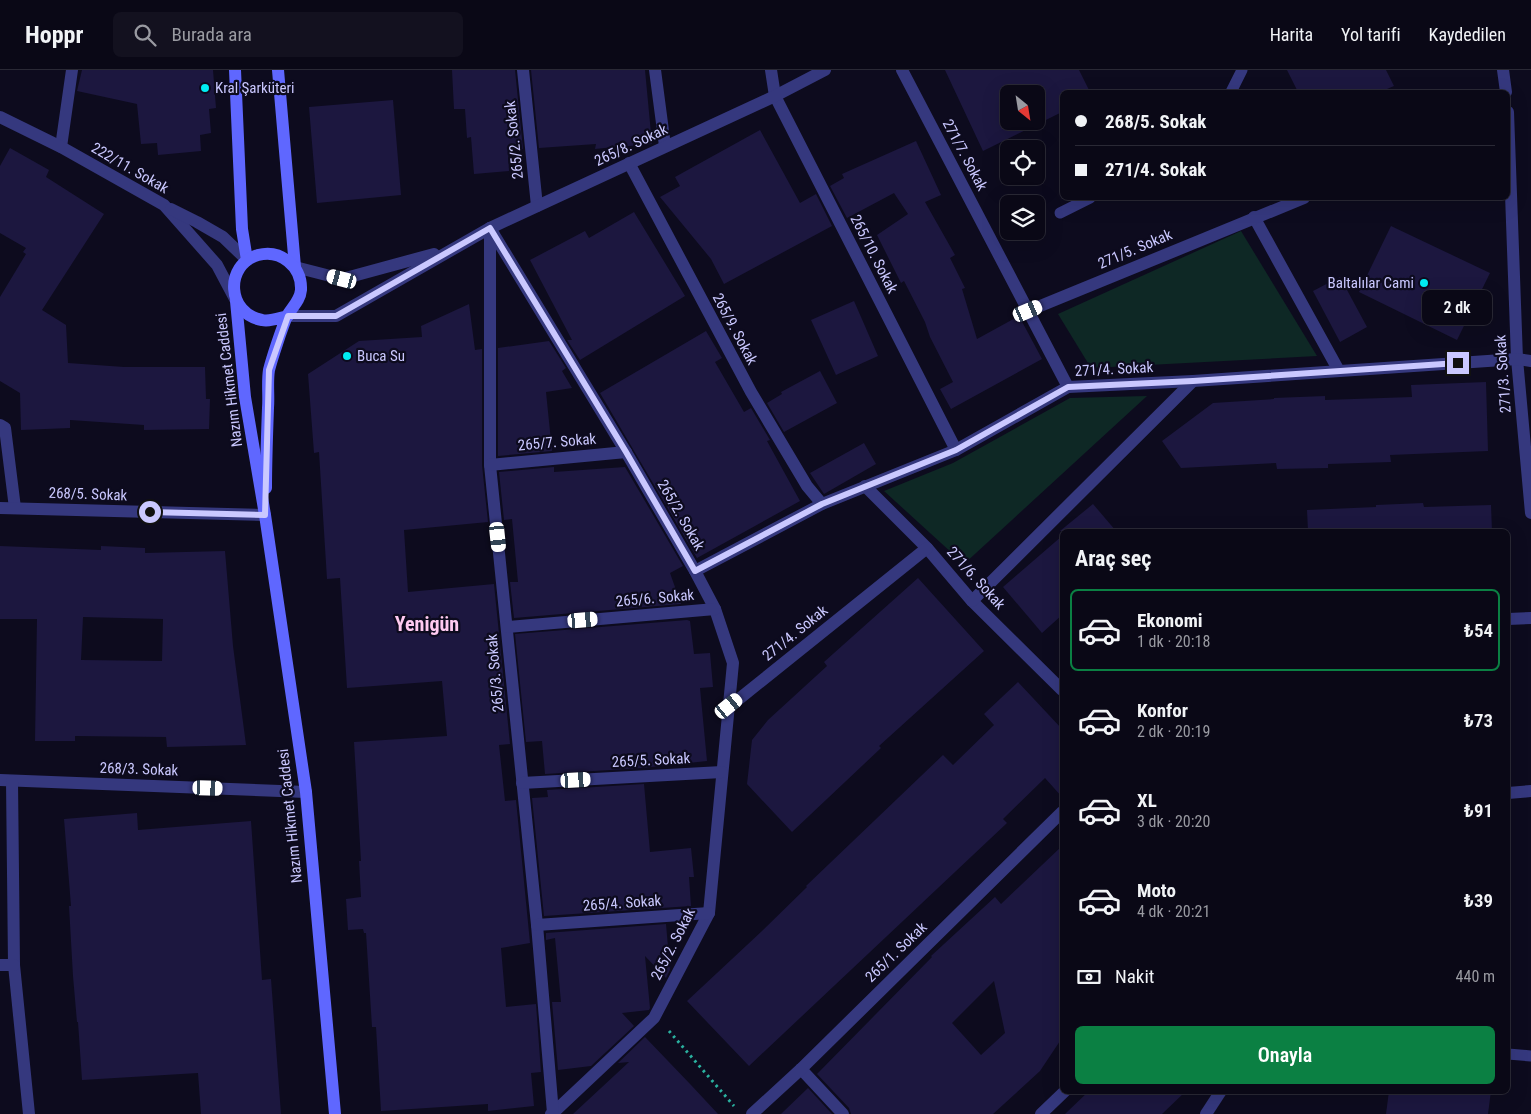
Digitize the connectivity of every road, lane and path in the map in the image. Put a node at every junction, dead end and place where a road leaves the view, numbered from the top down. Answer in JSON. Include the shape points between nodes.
{"nodes":[{"id":1,"x":72,"y":70,"type":"edge"},
{"id":2,"x":235,"y":70,"type":"edge"},
{"id":3,"x":278,"y":70,"type":"edge"},
{"id":4,"x":523,"y":70,"type":"edge"},
{"id":5,"x":655,"y":70,"type":"edge"},
{"id":6,"x":771,"y":70,"type":"edge"},
{"id":7,"x":825,"y":70,"type":"edge"},
{"id":8,"x":902,"y":70,"type":"edge"},
{"id":9,"x":1242,"y":70,"type":"edge"},
{"id":10,"x":1504,"y":70,"type":"edge"},
{"id":11,"x":1232,"y":90,"type":"edge"},
{"id":12,"x":1506,"y":90,"type":"edge"},
{"id":13,"x":775,"y":96,"type":"junction"},
{"id":14,"x":0,"y":117,"type":"edge"},
{"id":15,"x":665,"y":146,"type":"junction"},
{"id":16,"x":61,"y":147,"type":"junction"},
{"id":17,"x":629,"y":163,"type":"junction"},
{"id":18,"x":1510,"y":172,"type":"edge"},
{"id":19,"x":1086,"y":200,"type":"edge"},
{"id":20,"x":1299,"y":200,"type":"edge"},
{"id":21,"x":164,"y":205,"type":"junction"},
{"id":22,"x":537,"y":206,"type":"junction"},
{"id":23,"x":1060,"y":213,"type":"dead end"},
{"id":24,"x":1254,"y":217,"type":"junction"},
{"id":25,"x":490,"y":228,"type":"junction"},
{"id":26,"x":242,"y":229,"type":"junction"},
{"id":27,"x":223,"y":238,"type":"junction"},
{"id":28,"x":451,"y":250,"type":"junction"},
{"id":29,"x":248,"y":260,"type":"junction"},
{"id":30,"x":295,"y":266,"type":"junction"},
{"id":31,"x":236,"y":301,"type":"junction"},
{"id":32,"x":1028,"y":311,"type":"junction"},
{"id":33,"x":288,"y":316,"type":"junction"},
{"id":34,"x":1531,"y":349,"type":"edge"},
{"id":35,"x":1517,"y":359,"type":"junction"},
{"id":36,"x":1531,"y":361,"type":"edge"},
{"id":37,"x":1339,"y":371,"type":"junction"},
{"id":38,"x":1193,"y":381,"type":"junction"},
{"id":39,"x":1068,"y":387,"type":"junction"},
{"id":40,"x":0,"y":425,"type":"edge"},
{"id":41,"x":956,"y":450,"type":"junction"},
{"id":42,"x":626,"y":452,"type":"junction"},
{"id":43,"x":490,"y":465,"type":"junction"},
{"id":44,"x":865,"y":486,"type":"junction"},
{"id":45,"x":822,"y":504,"type":"junction"},
{"id":46,"x":0,"y":508,"type":"edge"},
{"id":47,"x":15,"y":508,"type":"junction"},
{"id":48,"x":1531,"y":513,"type":"edge"},
{"id":49,"x":265,"y":515,"type":"junction"},
{"id":50,"x":927,"y":548,"type":"junction"},
{"id":51,"x":695,"y":571,"type":"junction"},
{"id":52,"x":972,"y":601,"type":"junction"},
{"id":53,"x":715,"y":609,"type":"junction"},
{"id":54,"x":1531,"y":618,"type":"edge"},
{"id":55,"x":1510,"y":619,"type":"edge"},
{"id":56,"x":507,"y":627,"type":"junction"},
{"id":57,"x":1060,"y":688,"type":"edge"},
{"id":58,"x":729,"y":706,"type":"junction"},
{"id":59,"x":722,"y":772,"type":"junction"},
{"id":60,"x":6,"y":780,"type":"edge"},
{"id":61,"x":522,"y":783,"type":"junction"},
{"id":62,"x":1531,"y":791,"type":"edge"},
{"id":63,"x":306,"y":792,"type":"junction"},
{"id":64,"x":1510,"y":793,"type":"edge"},
{"id":65,"x":1060,"y":814,"type":"edge"},
{"id":66,"x":709,"y":913,"type":"junction"},
{"id":67,"x":537,"y":925,"type":"junction"},
{"id":68,"x":0,"y":965,"type":"edge"},
{"id":69,"x":14,"y":965,"type":"junction"},
{"id":70,"x":654,"y":1018,"type":"junction"},
{"id":71,"x":1510,"y":1054,"type":"edge"},
{"id":72,"x":1531,"y":1056,"type":"edge"},
{"id":73,"x":801,"y":1069,"type":"junction"},
{"id":74,"x":1062,"y":1094,"type":"edge"},
{"id":75,"x":1219,"y":1094,"type":"edge"},
{"id":76,"x":735,"y":1107,"type":"dead end"},
{"id":77,"x":29,"y":1114,"type":"edge"},
{"id":78,"x":335,"y":1114,"type":"edge"},
{"id":79,"x":552,"y":1114,"type":"edge"},
{"id":80,"x":752,"y":1114,"type":"edge"},
{"id":81,"x":843,"y":1114,"type":"edge"},
{"id":82,"x":1041,"y":1114,"type":"edge"},
{"id":83,"x":1206,"y":1114,"type":"edge"}],
"edges":[{"from":1,"to":16,"type":"street"},
{"from":2,"to":26,"type":"main road"},
{"from":3,"to":30,"type":"main road"},
{"from":4,"to":22,"type":"street","name":"265/2. Sokak"},
{"from":5,"to":15,"type":"street"},
{"from":6,"to":13,"type":"street","name":"265/10. Sokak"},
{"from":7,"to":13,"type":"street","name":"265/8. Sokak"},
{"from":8,"to":32,"type":"street","name":"271/7. Sokak"},
{"from":9,"to":11,"type":"lane"},
{"from":10,"to":12,"type":"street"},
{"from":13,"to":15,"type":"street","name":"265/8. Sokak"},
{"from":13,"to":41,"type":"street","name":"265/10. Sokak"},
{"from":14,"to":16,"type":"street","name":"222/11. Sokak"},
{"from":15,"to":17,"type":"street","name":"265/8. Sokak"},
{"from":16,"to":21,"type":"street","name":"222/11. Sokak"},
{"from":17,"to":22,"type":"street","name":"265/8. Sokak"},
{"from":17,"to":45,"type":"street","name":"265/9. Sokak","via":[[750,392],[807,486]]},
{"from":18,"to":35,"type":"street","name":"271/3. Sokak"},
{"from":19,"to":23,"type":"lane"},
{"from":20,"to":24,"type":"street","name":"271/5. Sokak"},
{"from":21,"to":27,"type":"street"},
{"from":21,"to":31,"type":"street","name":"222/11. Sokak","via":[[217,265]]},
{"from":22,"to":25,"type":"street","name":"265/8. Sokak"},
{"from":24,"to":32,"type":"street","name":"271/5. Sokak"},
{"from":24,"to":37,"type":"street"},
{"from":25,"to":28,"type":"street","name":"265/8. Sokak"},
{"from":25,"to":42,"type":"street","name":"265/2. Sokak"},
{"from":25,"to":43,"type":"street","name":"265/3. Sokak"},
{"from":26,"to":27,"type":"street"},
{"from":26,"to":29,"type":"main road"},
{"from":27,"to":29,"type":"street"},
{"from":28,"to":30,"type":"street","name":"265/8. Sokak","via":[[342,279]]},
{"from":28,"to":33,"type":"street","name":"265/8. Sokak","via":[[336,316]]},
{"from":29,"to":30,"type":"main road","via":[[268,253]]},
{"from":29,"to":31,"type":"main road","via":[[235,278]]},
{"from":30,"to":33,"type":"main road","via":[[301,289],[299,299]]},
{"from":31,"to":33,"type":"main road","via":[[242,310],[263,321]]},
{"from":31,"to":49,"type":"main road","name":"Nazım Hikmet Caddesi","via":[[245,397]]},
{"from":32,"to":39,"type":"street","name":"271/7. Sokak"},
{"from":33,"to":49,"type":"main road","name":"Nazım Hikmet Caddesi","via":[[269,370]]},
{"from":34,"to":35,"type":"street"},
{"from":35,"to":36,"type":"street","name":"271/4. Sokak"},
{"from":35,"to":37,"type":"street","name":"271/4. Sokak"},
{"from":35,"to":48,"type":"street","name":"271/3. Sokak"},
{"from":37,"to":38,"type":"street","name":"271/4. Sokak"},
{"from":38,"to":39,"type":"street","name":"271/4. Sokak"},
{"from":38,"to":52,"type":"street"},
{"from":39,"to":41,"type":"street","name":"271/4. Sokak"},
{"from":40,"to":47,"type":"street","via":[[5,428]]},
{"from":41,"to":44,"type":"street","name":"271/4. Sokak"},
{"from":42,"to":43,"type":"street","name":"265/7. Sokak"},
{"from":42,"to":51,"type":"street","name":"265/2. Sokak"},
{"from":43,"to":56,"type":"street","name":"265/3. Sokak"},
{"from":44,"to":45,"type":"street","name":"271/4. Sokak"},
{"from":44,"to":50,"type":"street","name":"271/6. Sokak"},
{"from":45,"to":51,"type":"street","name":"271/4. Sokak"},
{"from":46,"to":47,"type":"street","name":"268/5. Sokak"},
{"from":47,"to":49,"type":"street","name":"268/5. Sokak"},
{"from":49,"to":63,"type":"main road","name":"Nazım Hikmet Caddesi"},
{"from":50,"to":52,"type":"street","name":"271/6. Sokak"},
{"from":50,"to":58,"type":"street","name":"271/4. Sokak"},
{"from":51,"to":53,"type":"street","name":"265/2. Sokak"},
{"from":52,"to":57,"type":"street","name":"271/6. Sokak"},
{"from":53,"to":56,"type":"street","name":"265/6. Sokak"},
{"from":53,"to":58,"type":"street","name":"265/2. Sokak","via":[[734,663]]},
{"from":54,"to":55,"type":"street"},
{"from":56,"to":61,"type":"street","name":"265/3. Sokak"},
{"from":58,"to":59,"type":"street","name":"265/2. Sokak"},
{"from":59,"to":61,"type":"street","name":"265/5. Sokak"},
{"from":59,"to":66,"type":"street","name":"265/2. Sokak"},
{"from":60,"to":63,"type":"street","name":"268/3. Sokak"},
{"from":60,"to":69,"type":"street"},
{"from":61,"to":67,"type":"street","name":"265/3. Sokak"},
{"from":62,"to":64,"type":"street"},
{"from":63,"to":78,"type":"main road","name":"Nazım Hikmet Caddesi"},
{"from":65,"to":73,"type":"street","name":"265/1. Sokak"},
{"from":66,"to":67,"type":"street","name":"265/4. Sokak"},
{"from":66,"to":70,"type":"street","name":"265/2. Sokak"},
{"from":67,"to":79,"type":"street","name":"265/3. Sokak"},
{"from":68,"to":69,"type":"street"},
{"from":69,"to":77,"type":"street"},
{"from":70,"to":76,"type":"path"},
{"from":70,"to":79,"type":"street","name":"265/2. Sokak"},
{"from":71,"to":72,"type":"lane"},
{"from":73,"to":80,"type":"street","name":"265/1. Sokak"},
{"from":73,"to":81,"type":"street"},
{"from":74,"to":82,"type":"street"},
{"from":75,"to":83,"type":"street"}]}
